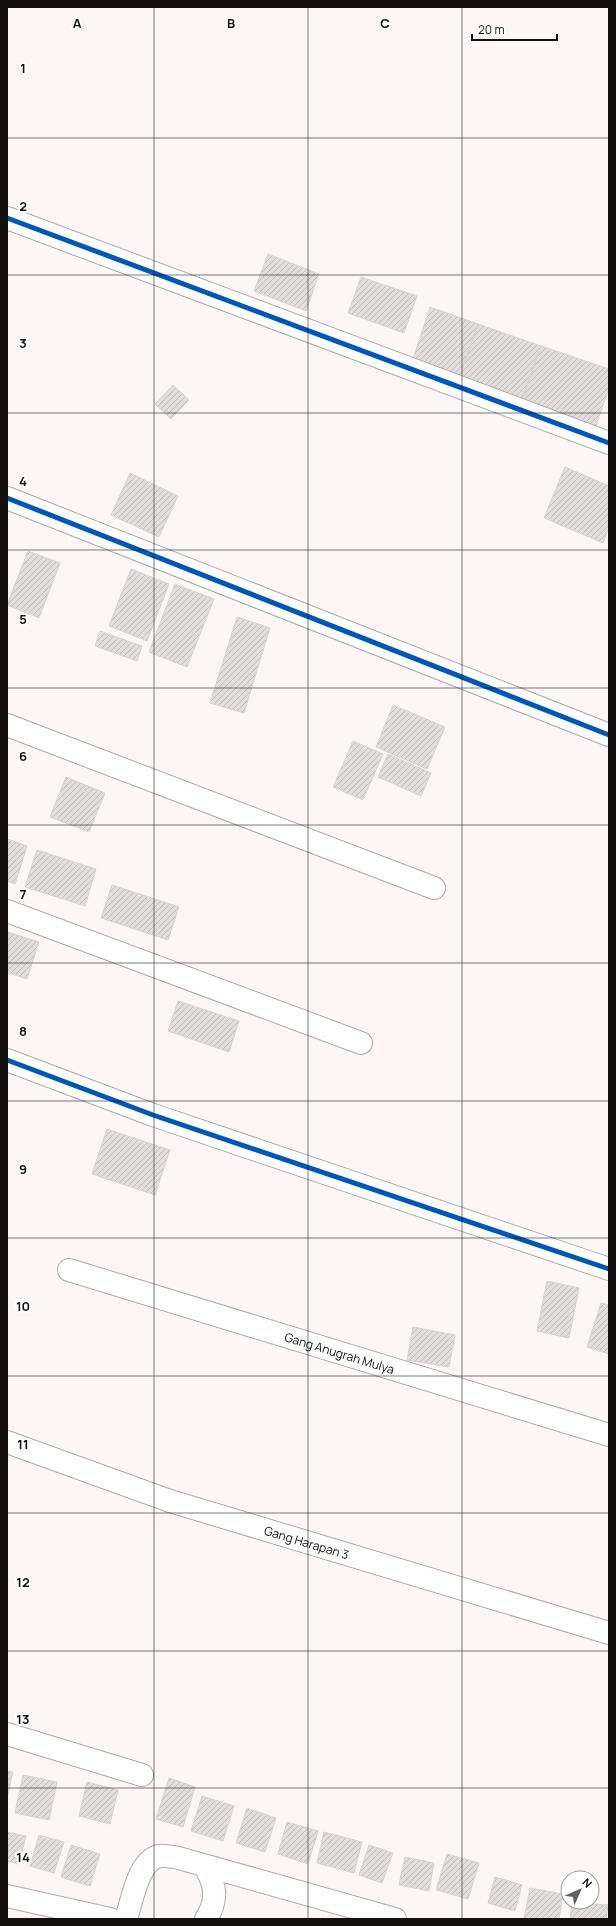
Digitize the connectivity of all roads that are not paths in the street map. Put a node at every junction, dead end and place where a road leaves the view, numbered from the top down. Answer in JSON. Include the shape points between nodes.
{"nodes":[{"id":1,"x":7,"y":218,"type":"edge"},
{"id":2,"x":609,"y":443,"type":"edge"},
{"id":3,"x":7,"y":498,"type":"edge"},
{"id":4,"x":7,"y":724,"type":"edge"},
{"id":5,"x":609,"y":735,"type":"edge"},
{"id":6,"x":434,"y":888,"type":"dead end"},
{"id":7,"x":7,"y":911,"type":"edge"},
{"id":8,"x":361,"y":1043,"type":"dead end"},
{"id":9,"x":7,"y":1060,"type":"edge"},
{"id":10,"x":609,"y":1269,"type":"edge"},
{"id":11,"x":69,"y":1270,"type":"dead end"},
{"id":12,"x":609,"y":1435,"type":"edge"},
{"id":13,"x":7,"y":1442,"type":"edge"},
{"id":14,"x":609,"y":1633,"type":"edge"},
{"id":15,"x":7,"y":1734,"type":"edge"},
{"id":16,"x":142,"y":1775,"type":"dead end"},
{"id":17,"x":205,"y":1867,"type":"junction"},
{"id":18,"x":7,"y":1896,"type":"edge"},
{"id":19,"x":110,"y":1919,"type":"edge"},
{"id":20,"x":126,"y":1919,"type":"edge"},
{"id":21,"x":206,"y":1919,"type":"edge"},
{"id":22,"x":395,"y":1919,"type":"edge"}],
"edges":[{"from":1,"to":2,"type":"street"},
{"from":3,"to":5,"type":"street"},
{"from":4,"to":6,"type":"street"},
{"from":7,"to":8,"type":"street"},
{"from":9,"to":10,"type":"street","via":[[153,1115]]},
{"from":11,"to":12,"type":"street","name":"Gang Anugrah Mulya"},
{"from":13,"to":14,"type":"street","name":"Gang Harapan 3","via":[[170,1501]]},
{"from":15,"to":16,"type":"street"},
{"from":17,"to":20,"type":"street","via":[[175,1857],[159,1856],[151,1860],[142,1869]]},
{"from":17,"to":21,"type":"street","via":[[214,1889],[212,1907]]},
{"from":17,"to":22,"type":"street"},
{"from":18,"to":19,"type":"street"}]}
